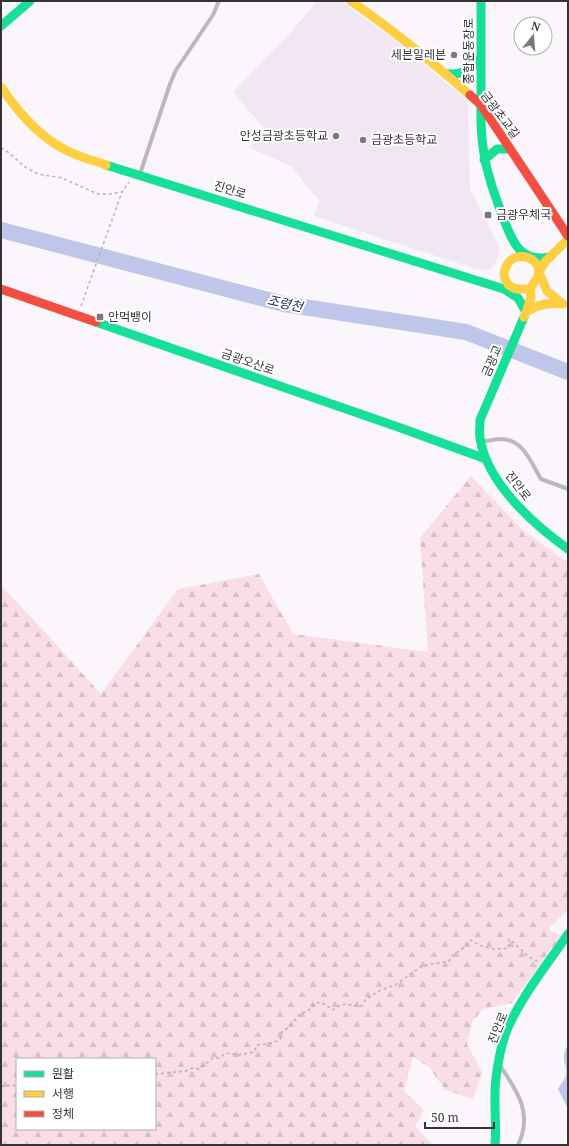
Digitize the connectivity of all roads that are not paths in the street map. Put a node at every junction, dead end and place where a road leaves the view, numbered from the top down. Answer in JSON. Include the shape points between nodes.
{"nodes":[{"id":1,"x":30,"y":1,"type":"edge"},
{"id":2,"x":219,"y":1,"type":"edge"},
{"id":3,"x":351,"y":1,"type":"edge"},
{"id":4,"x":481,"y":1,"type":"edge"},
{"id":5,"x":3,"y":24,"type":"edge"},
{"id":6,"x":481,"y":58,"type":"junction"},
{"id":7,"x":446,"y":74,"type":"junction"},
{"id":8,"x":1,"y":87,"type":"edge"},
{"id":9,"x":481,"y":105,"type":"junction"},
{"id":10,"x":510,"y":148,"type":"junction"},
{"id":11,"x":484,"y":160,"type":"junction"},
{"id":12,"x":136,"y":173,"type":"junction"},
{"id":13,"x":568,"y":237,"type":"edge"},
{"id":14,"x":512,"y":239,"type":"junction"},
{"id":15,"x":530,"y":257,"type":"junction"},
{"id":16,"x":550,"y":257,"type":"junction"},
{"id":17,"x":507,"y":264,"type":"junction"},
{"id":18,"x":539,"y":272,"type":"junction"},
{"id":19,"x":474,"y":280,"type":"junction"},
{"id":20,"x":487,"y":283,"type":"junction"},
{"id":21,"x":512,"y":288,"type":"junction"},
{"id":22,"x":531,"y":288,"type":"junction"},
{"id":23,"x":1,"y":289,"type":"edge"},
{"id":24,"x":566,"y":305,"type":"edge"},
{"id":25,"x":526,"y":312,"type":"junction"},
{"id":26,"x":480,"y":420,"type":"joint"},
{"id":27,"x":480,"y":442,"type":"junction"},
{"id":28,"x":486,"y":459,"type":"junction"},
{"id":29,"x":568,"y":489,"type":"edge"},
{"id":30,"x":568,"y":549,"type":"edge"},
{"id":31,"x":568,"y":934,"type":"edge"},
{"id":32,"x":498,"y":1063,"type":"junction"},
{"id":33,"x":495,"y":1145,"type":"edge"},
{"id":34,"x":518,"y":1145,"type":"edge"}],
"edges":[{"from":1,"to":5,"type":"main road"},
{"from":2,"to":12,"type":"lane","via":[[213,15],[176,70]]},
{"from":3,"to":7,"type":"main road","name":"금광초교길"},
{"from":4,"to":6,"type":"main road","name":"종합운동장로"},
{"from":6,"to":7,"type":"main road","via":[[472,69],[455,75]]},
{"from":6,"to":9,"type":"main road","name":"종합운동장로"},
{"from":7,"to":9,"type":"main road","name":"금광초교길"},
{"from":8,"to":12,"type":"main road","name":"진안로","via":[[30,124],[62,149]]},
{"from":9,"to":10,"type":"main road","name":"금광초교길"},
{"from":9,"to":11,"type":"main road","name":"종합운동장로"},
{"from":10,"to":11,"type":"main road","via":[[497,149]]},
{"from":10,"to":13,"type":"main road","name":"금광초교길"},
{"from":11,"to":14,"type":"main road","name":"종합운동장로","via":[[490,186]]},
{"from":12,"to":19,"type":"main road","name":"진안로"},
{"from":13,"to":16,"type":"main road"},
{"from":14,"to":15,"type":"main road","via":[[523,253]]},
{"from":14,"to":17,"type":"main road"},
{"from":15,"to":16,"type":"main road"},
{"from":15,"to":17,"type":"main road","via":[[518,256]]},
{"from":15,"to":18,"type":"main road","via":[[536,263]]},
{"from":16,"to":18,"type":"main road"},
{"from":17,"to":19,"type":"main road","via":[[492,277]]},
{"from":17,"to":21,"type":"main road","via":[[504,276]]},
{"from":18,"to":22,"type":"main road","via":[[536,284]]},
{"from":18,"to":24,"type":"main road","via":[[546,291]]},
{"from":19,"to":20,"type":"main road","name":"진안로"},
{"from":20,"to":21,"type":"main road"},
{"from":20,"to":25,"type":"main road","via":[[518,296]]},
{"from":21,"to":22,"type":"main road"},
{"from":21,"to":25,"type":"main road","via":[[520,293]]},
{"from":22,"to":24,"type":"main road","via":[[536,294]]},
{"from":22,"to":25,"type":"main road","name":"금광교"},
{"from":23,"to":28,"type":"main road","name":"금광오산로"},
{"from":24,"to":25,"type":"main road","via":[[544,303]]},
{"from":25,"to":26,"type":"main road","name":"금광교"},
{"from":26,"to":27,"type":"main road","name":"진안로"},
{"from":27,"to":28,"type":"main road","name":"진안로"},
{"from":27,"to":29,"type":"lane","via":[[502,439],[518,444],[541,479]]},
{"from":28,"to":30,"type":"main road","name":"진안로","via":[[509,496],[523,512]]},
{"from":31,"to":32,"type":"main road","name":"진안로","via":[[507,1030]]},
{"from":32,"to":33,"type":"main road","name":"진안로"},
{"from":32,"to":34,"type":"lane","via":[[522,1102],[524,1126]]}]}
